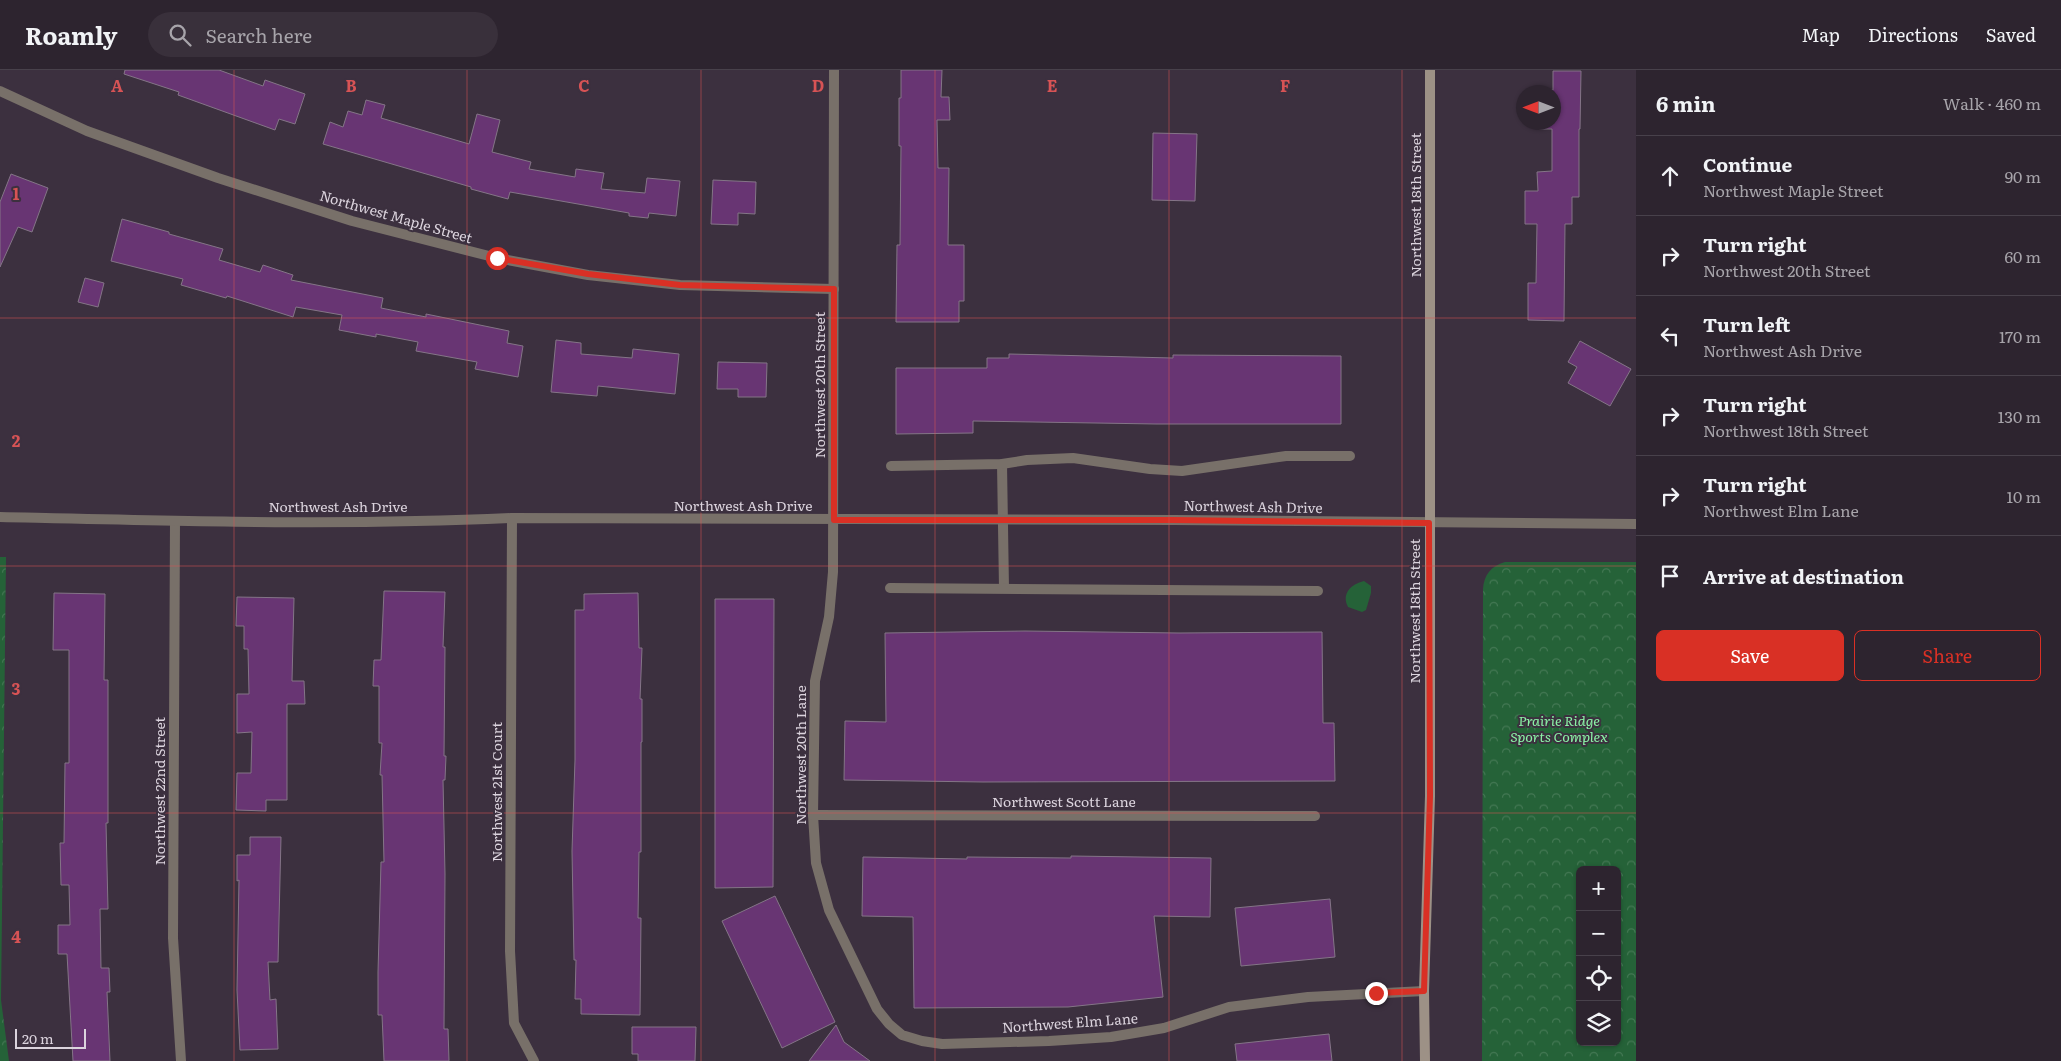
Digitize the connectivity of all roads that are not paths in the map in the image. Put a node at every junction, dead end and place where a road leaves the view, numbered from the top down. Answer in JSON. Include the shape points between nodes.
{"nodes":[{"id":1,"x":834,"y":70,"type":"edge"},
{"id":2,"x":1430,"y":70,"type":"edge"},
{"id":3,"x":0,"y":91,"type":"edge"},
{"id":4,"x":834,"y":289,"type":"junction"},
{"id":5,"x":1350,"y":456,"type":"dead end"},
{"id":6,"x":1002,"y":464,"type":"junction"},
{"id":7,"x":891,"y":466,"type":"dead end"},
{"id":8,"x":0,"y":517,"type":"edge"},
{"id":9,"x":512,"y":518,"type":"junction"},
{"id":10,"x":834,"y":520,"type":"junction"},
{"id":11,"x":1004,"y":520,"type":"junction"},
{"id":12,"x":174,"y":521,"type":"junction"},
{"id":13,"x":1429,"y":523,"type":"junction"},
{"id":14,"x":1636,"y":524,"type":"edge"},
{"id":15,"x":890,"y":588,"type":"dead end"},
{"id":16,"x":1004,"y":588,"type":"junction"},
{"id":17,"x":1318,"y":591,"type":"dead end"},
{"id":18,"x":813,"y":815,"type":"junction"},
{"id":19,"x":1315,"y":816,"type":"dead end"},
{"id":20,"x":864,"y":981,"type":"joint"},
{"id":21,"x":1424,"y":991,"type":"junction"},
{"id":22,"x":182,"y":1061,"type":"edge"},
{"id":23,"x":534,"y":1061,"type":"edge"},
{"id":24,"x":1425,"y":1061,"type":"edge"}],
"edges":[{"from":1,"to":4,"type":"street","name":"Northwest 20th Street"},
{"from":2,"to":13,"type":"main road","name":"Northwest 18th Street"},
{"from":3,"to":4,"type":"street","name":"Northwest Maple Street","via":[[87,130],[218,178],[352,221],[497,258],[588,274],[680,285]]},
{"from":4,"to":10,"type":"street","name":"Northwest 20th Street"},
{"from":5,"to":6,"type":"street","via":[[1286,456],[1182,471],[1073,458]]},
{"from":6,"to":7,"type":"street"},
{"from":6,"to":11,"type":"street"},
{"from":8,"to":12,"type":"street","name":"Northwest Ash Drive"},
{"from":9,"to":10,"type":"street","name":"Northwest Ash Drive"},
{"from":9,"to":12,"type":"street","name":"Northwest Ash Drive"},
{"from":9,"to":23,"type":"street","name":"Northwest 21st Court","via":[[510,952],[514,1023]]},
{"from":10,"to":11,"type":"street","name":"Northwest Ash Drive"},
{"from":10,"to":18,"type":"street","name":"Northwest 20th Lane","via":[[834,572],[829,616],[815,681]]},
{"from":11,"to":13,"type":"street","name":"Northwest Ash Drive"},
{"from":11,"to":16,"type":"street"},
{"from":12,"to":22,"type":"street","name":"Northwest 22nd Street","via":[[173,938]]},
{"from":13,"to":14,"type":"street","name":"Northwest Ash Drive"},
{"from":13,"to":21,"type":"main road","name":"Northwest 18th Street","via":[[1430,796]]},
{"from":15,"to":16,"type":"street"},
{"from":16,"to":17,"type":"street"},
{"from":18,"to":19,"type":"street","name":"Northwest Scott Lane"},
{"from":18,"to":20,"type":"street","name":"Northwest 20th Lane","via":[[816,863],[829,910]]},
{"from":20,"to":21,"type":"street","name":"Northwest Elm Lane","via":[[878,1009],[902,1035],[942,1044],[1111,1037],[1164,1028],[1229,1007],[1308,997]]},
{"from":21,"to":24,"type":"main road","name":"Northwest 18th Street"}]}
